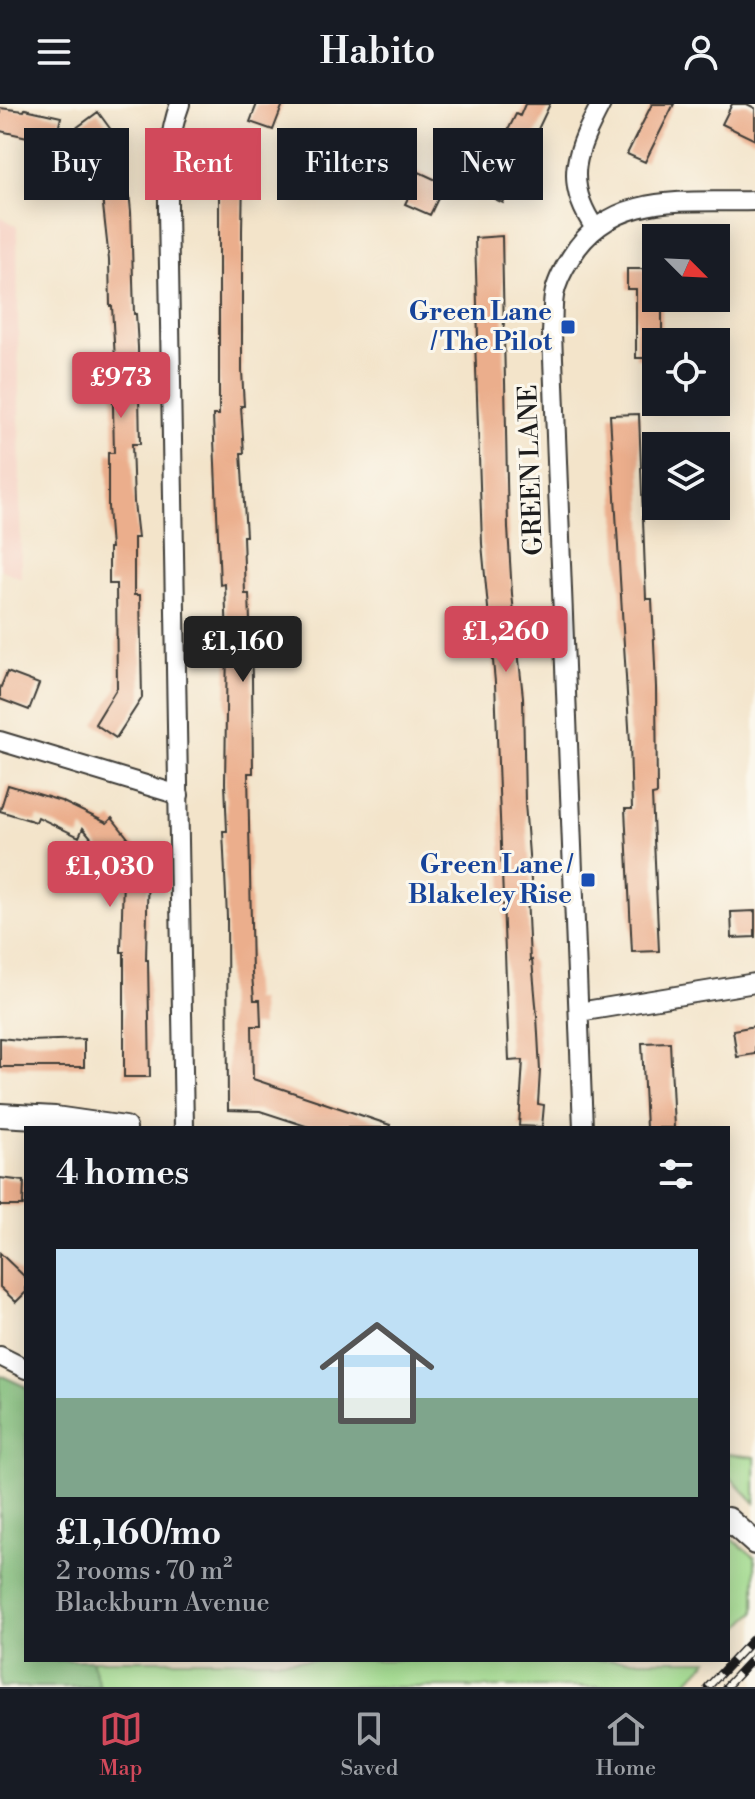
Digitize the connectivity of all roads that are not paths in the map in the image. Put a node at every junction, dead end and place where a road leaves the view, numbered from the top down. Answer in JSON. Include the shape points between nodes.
{"nodes":[{"id":1,"x":180,"y":104,"type":"edge"},
{"id":2,"x":601,"y":104,"type":"edge"},
{"id":3,"x":755,"y":201,"type":"edge"},
{"id":4,"x":595,"y":228,"type":"junction"},
{"id":5,"x":0,"y":741,"type":"edge"},
{"id":6,"x":179,"y":795,"type":"junction"},
{"id":7,"x":755,"y":983,"type":"edge"},
{"id":8,"x":579,"y":1012,"type":"junction"},
{"id":9,"x":0,"y":1115,"type":"edge"},
{"id":10,"x":111,"y":1126,"type":"edge"},
{"id":11,"x":184,"y":1126,"type":"edge"},
{"id":12,"x":583,"y":1126,"type":"edge"},
{"id":13,"x":0,"y":1356,"type":"edge"},
{"id":14,"x":24,"y":1368,"type":"edge"},
{"id":15,"x":730,"y":1521,"type":"edge"},
{"id":16,"x":755,"y":1543,"type":"edge"}],
"edges":[{"from":1,"to":6,"type":"street","via":[[169,149],[168,194]]},
{"from":2,"to":4,"type":"street","via":[[584,137],[574,179]]},
{"from":3,"to":4,"type":"street","name":"GREEN LANE","via":[[654,204],[612,215]]},
{"from":4,"to":8,"type":"street","name":"GREEN LANE","via":[[565,266],[554,293],[552,333]]},
{"from":5,"to":6,"type":"street"},
{"from":6,"to":11,"type":"street"},
{"from":7,"to":8,"type":"street"},
{"from":8,"to":12,"type":"street","name":"GREEN LANE"},
{"from":9,"to":10,"type":"street"},
{"from":13,"to":14,"type":"street"},
{"from":15,"to":16,"type":"street"}]}
